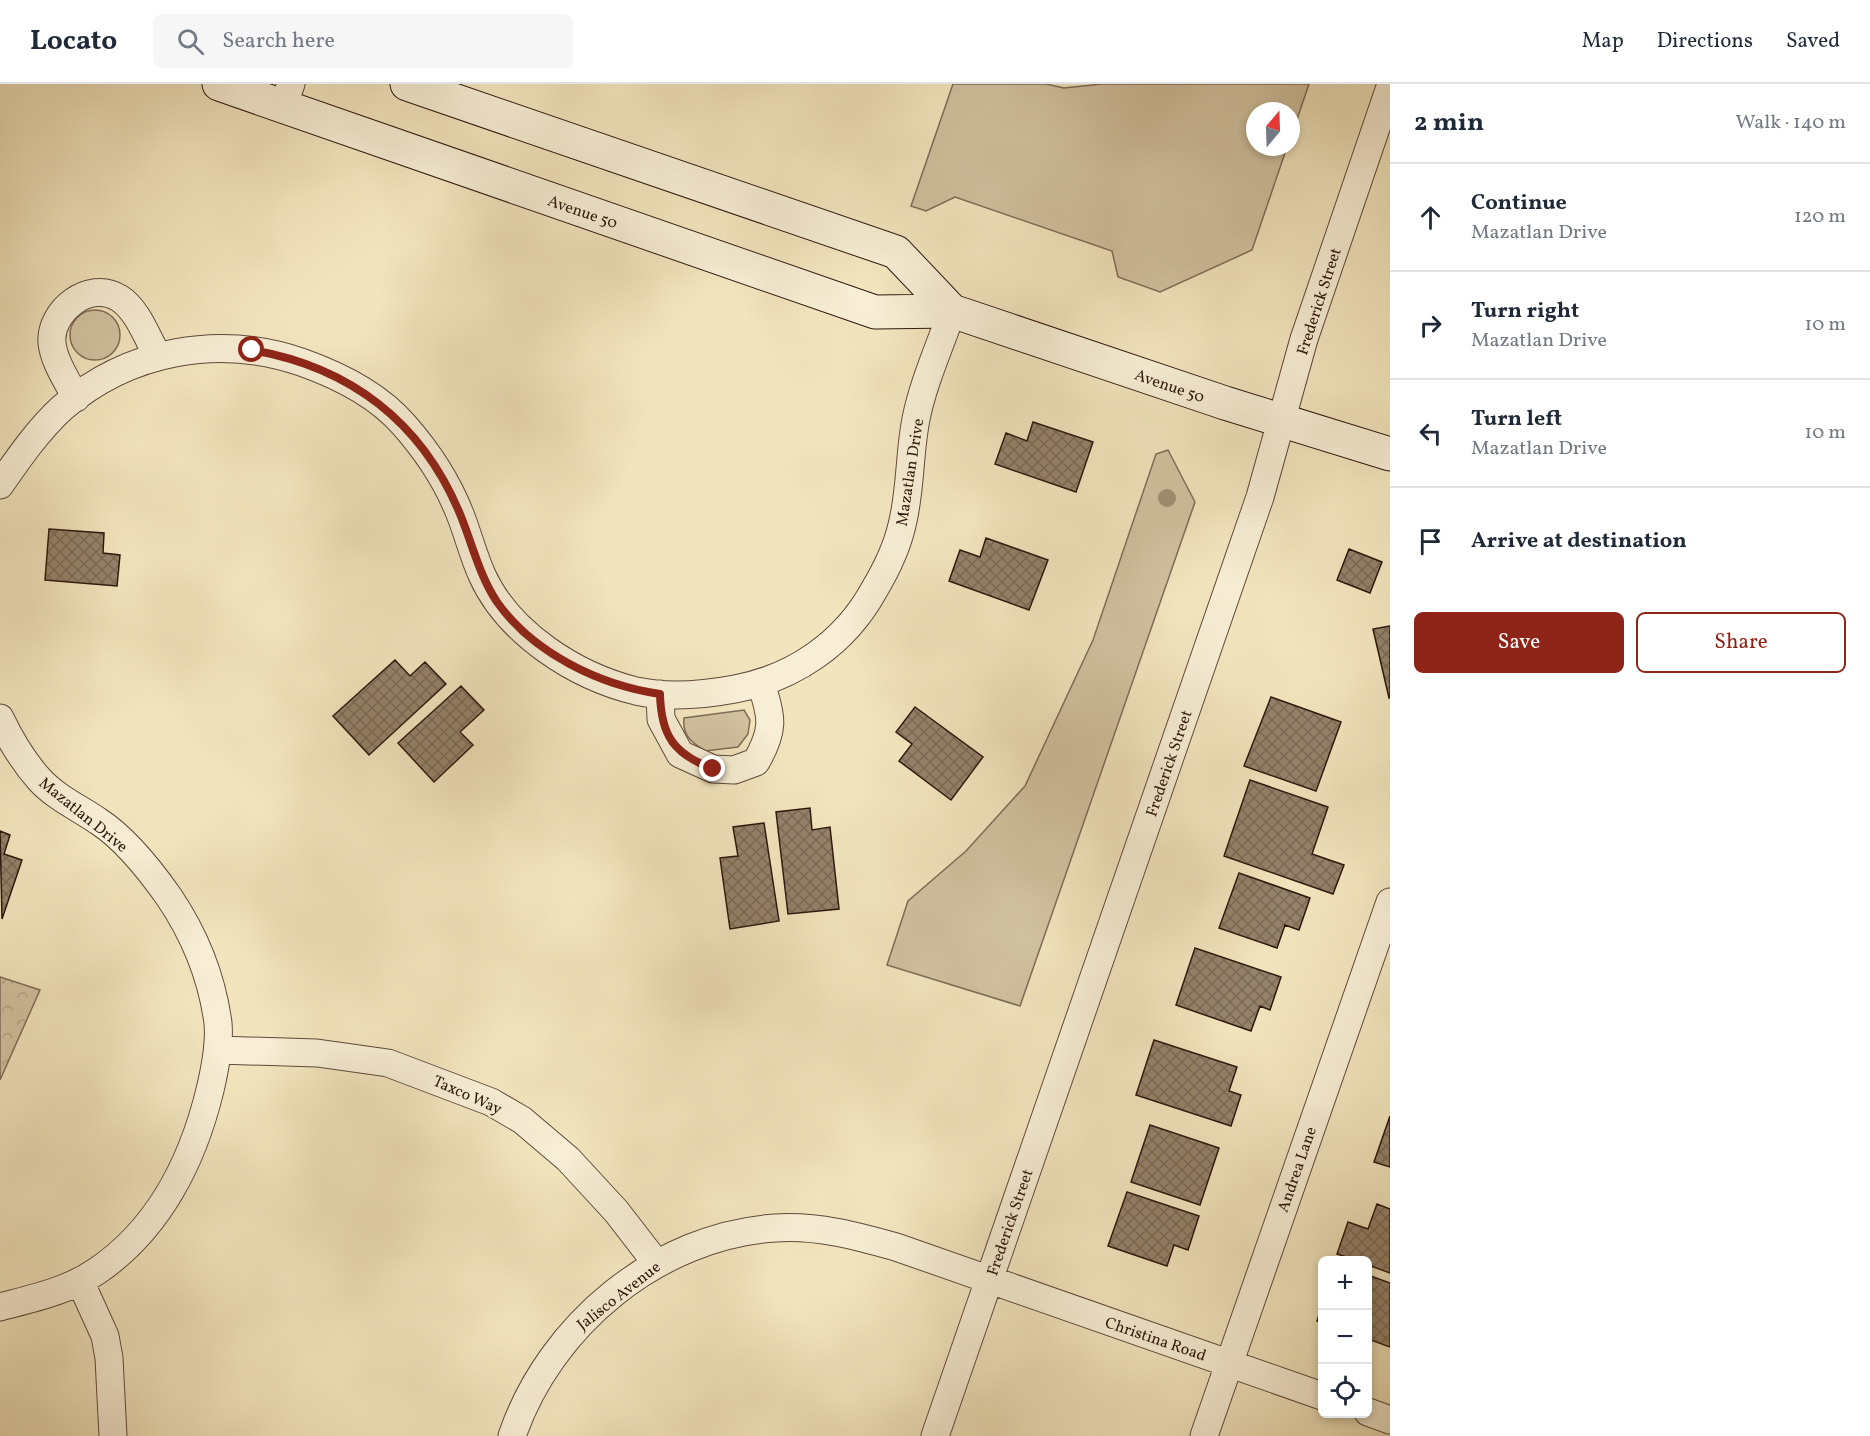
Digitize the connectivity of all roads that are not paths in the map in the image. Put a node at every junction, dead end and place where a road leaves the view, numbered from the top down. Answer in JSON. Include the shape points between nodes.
{"nodes":[{"id":1,"x":407,"y":84,"type":"edge"},
{"id":2,"x":238,"y":87,"type":"edge"},
{"id":3,"x":1390,"y":87,"type":"edge"},
{"id":4,"x":287,"y":95,"type":"edge"},
{"id":5,"x":952,"y":311,"type":"junction"},
{"id":6,"x":157,"y":355,"type":"junction"},
{"id":7,"x":76,"y":398,"type":"junction"},
{"id":8,"x":1282,"y":420,"type":"junction"},
{"id":9,"x":1390,"y":454,"type":"edge"},
{"id":10,"x":0,"y":485,"type":"edge"},
{"id":11,"x":761,"y":684,"type":"junction"},
{"id":12,"x":660,"y":694,"type":"junction"},
{"id":13,"x":3,"y":733,"type":"edge"},
{"id":14,"x":1390,"y":902,"type":"edge"},
{"id":15,"x":218,"y":1050,"type":"junction"},
{"id":16,"x":657,"y":1264,"type":"junction"},
{"id":17,"x":990,"y":1280,"type":"junction"},
{"id":18,"x":80,"y":1281,"type":"junction"},
{"id":19,"x":0,"y":1307,"type":"edge"},
{"id":20,"x":1228,"y":1363,"type":"junction"},
{"id":21,"x":1318,"y":1394,"type":"edge"},
{"id":22,"x":1372,"y":1413,"type":"edge"},
{"id":23,"x":1390,"y":1420,"type":"edge"},
{"id":24,"x":112,"y":1436,"type":"edge"},
{"id":25,"x":512,"y":1436,"type":"edge"},
{"id":26,"x":935,"y":1436,"type":"edge"},
{"id":27,"x":1204,"y":1436,"type":"edge"}],
"edges":[{"from":1,"to":5,"type":"main road","name":"Avenue 50","via":[[896,252]]},
{"from":2,"to":4,"type":"main road","name":"Avenue 50"},
{"from":3,"to":8,"type":"street","name":"Frederick Street","via":[[1304,339]]},
{"from":4,"to":5,"type":"main road","name":"Avenue 50","via":[[875,312]]},
{"from":5,"to":8,"type":"main road","name":"Avenue 50"},
{"from":5,"to":11,"type":"street","name":"Mazatlan Drive","via":[[916,417],[902,525],[876,587],[847,629],[819,653],[790,673]]},
{"from":6,"to":7,"type":"street","name":"Mazatlan Drive","via":[[130,365]]},
{"from":6,"to":7,"type":"street","via":[[118,297],[86,295],[69,304],[52,330],[52,345]]},
{"from":6,"to":12,"type":"street","name":"Mazatlan Drive","via":[[224,348],[279,354],[315,367],[380,403],[413,436],[446,483],[482,575],[519,627],[574,667],[635,691]]},
{"from":7,"to":10,"type":"street","name":"Mazatlan Drive","via":[[23,452]]},
{"from":8,"to":9,"type":"main road","name":"Avenue 50"},
{"from":8,"to":17,"type":"street","name":"Frederick Street","via":[[1257,508]]},
{"from":11,"to":12,"type":"street","name":"Mazatlan Drive","via":[[690,695]]},
{"from":11,"to":12,"type":"street","via":[[771,724],[768,742],[756,762],[734,770],[713,769],[680,754],[661,719]]},
{"from":13,"to":15,"type":"street","name":"Mazatlan Drive","via":[[40,780],[122,841],[168,896],[205,969],[218,1024]]},
{"from":14,"to":20,"type":"street","name":"Andrea Lane"},
{"from":15,"to":16,"type":"street","name":"Taxco Way","via":[[317,1053],[388,1063],[491,1102],[531,1126],[568,1158]]},
{"from":15,"to":18,"type":"street","name":"Mazatlan Drive","via":[[204,1113],[178,1179],[140,1233]]},
{"from":16,"to":17,"type":"street","name":"Jalisco Avenue","via":[[716,1238],[758,1230],[807,1228],[875,1241]]},
{"from":16,"to":25,"type":"street","name":"Jalisco Avenue","via":[[571,1332],[529,1392]]},
{"from":17,"to":20,"type":"street","name":"Christina Road"},
{"from":17,"to":26,"type":"street","name":"Frederick Street"},
{"from":18,"to":19,"type":"street","name":"Mazatlan Drive","via":[[60,1291]]},
{"from":18,"to":24,"type":"street","via":[[105,1336],[110,1358]]},
{"from":20,"to":21,"type":"street","name":"Christina Road"},
{"from":20,"to":27,"type":"street","name":"Andrea Lane"},
{"from":22,"to":23,"type":"street"}]}
